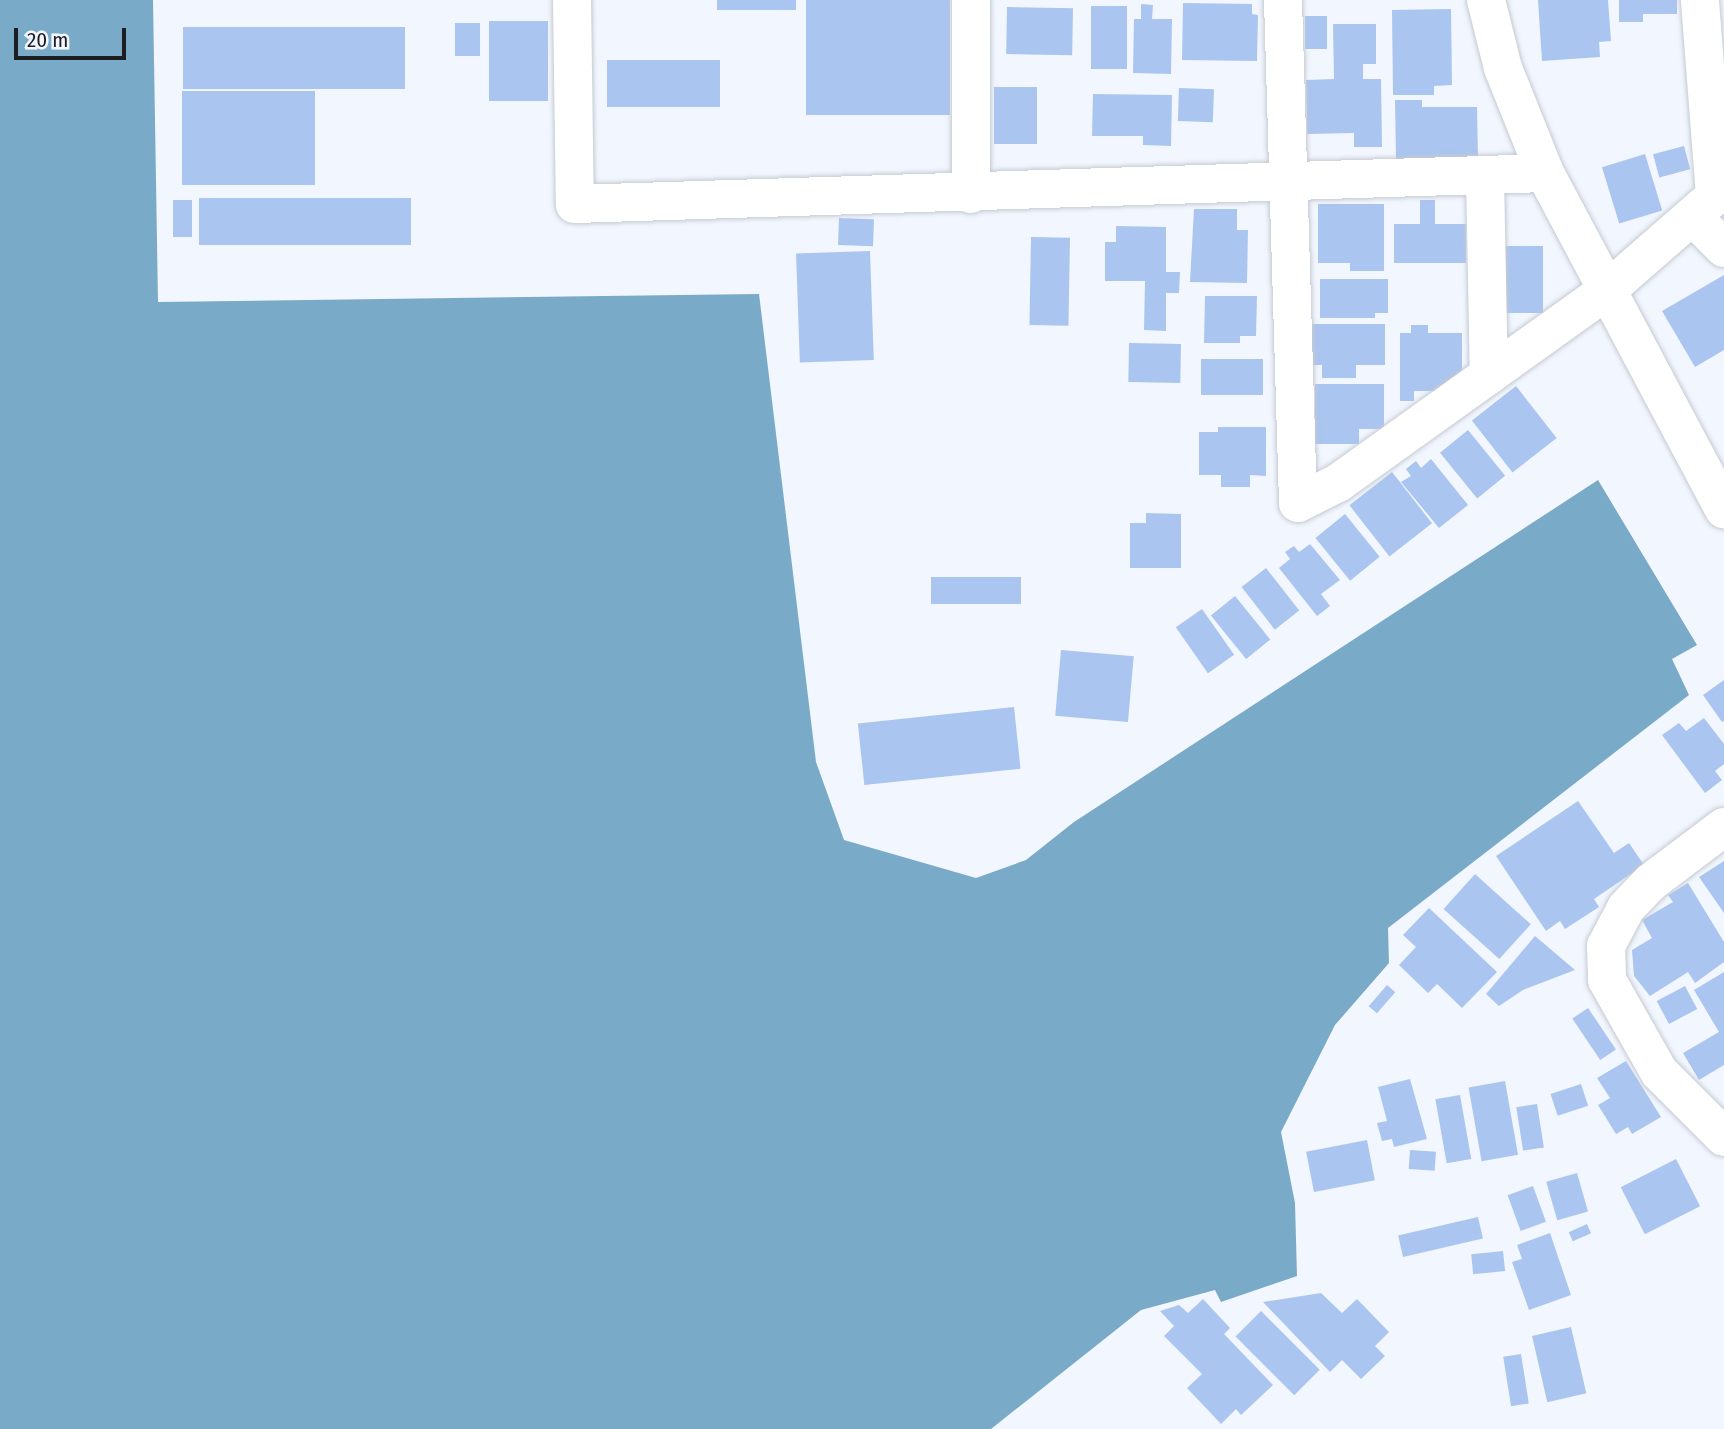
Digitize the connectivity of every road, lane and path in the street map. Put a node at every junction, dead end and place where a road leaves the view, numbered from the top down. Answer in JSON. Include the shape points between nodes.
{"nodes":[{"id":1,"x":572,"y":0,"type":"edge"},
{"id":2,"x":971,"y":0,"type":"edge"},
{"id":3,"x":1283,"y":0,"type":"edge"},
{"id":4,"x":1486,"y":0,"type":"edge"},
{"id":5,"x":1700,"y":0,"type":"edge"},
{"id":6,"x":1545,"y":173,"type":"junction"},
{"id":7,"x":1485,"y":175,"type":"junction"},
{"id":8,"x":1287,"y":183,"type":"junction"},
{"id":9,"x":971,"y":194,"type":"junction"},
{"id":10,"x":1693,"y":218,"type":"junction"},
{"id":11,"x":1724,"y":248,"type":"edge"},
{"id":12,"x":1605,"y":292,"type":"junction"},
{"id":13,"x":1489,"y":375,"type":"junction"},
{"id":14,"x":1724,"y":509,"type":"edge"},
{"id":15,"x":1724,"y":827,"type":"edge"},
{"id":16,"x":1724,"y":1137,"type":"edge"}],
"edges":[{"from":1,"to":9,"type":"street","via":[[575,204]]},
{"from":2,"to":9,"type":"street"},
{"from":3,"to":8,"type":"street"},
{"from":4,"to":6,"type":"street","via":[[1503,68]]},
{"from":5,"to":10,"type":"street","via":[[1714,196]]},
{"from":6,"to":7,"type":"street"},
{"from":6,"to":12,"type":"street"},
{"from":7,"to":8,"type":"street"},
{"from":7,"to":13,"type":"street"},
{"from":8,"to":9,"type":"street"},
{"from":8,"to":13,"type":"street","via":[[1298,503],[1338,483]]},
{"from":10,"to":11,"type":"street"},
{"from":10,"to":12,"type":"street"},
{"from":12,"to":13,"type":"street"},
{"from":12,"to":14,"type":"street"},
{"from":15,"to":16,"type":"street","via":[[1651,882],[1626,908],[1606,946],[1607,980],[1659,1072]]}]}
